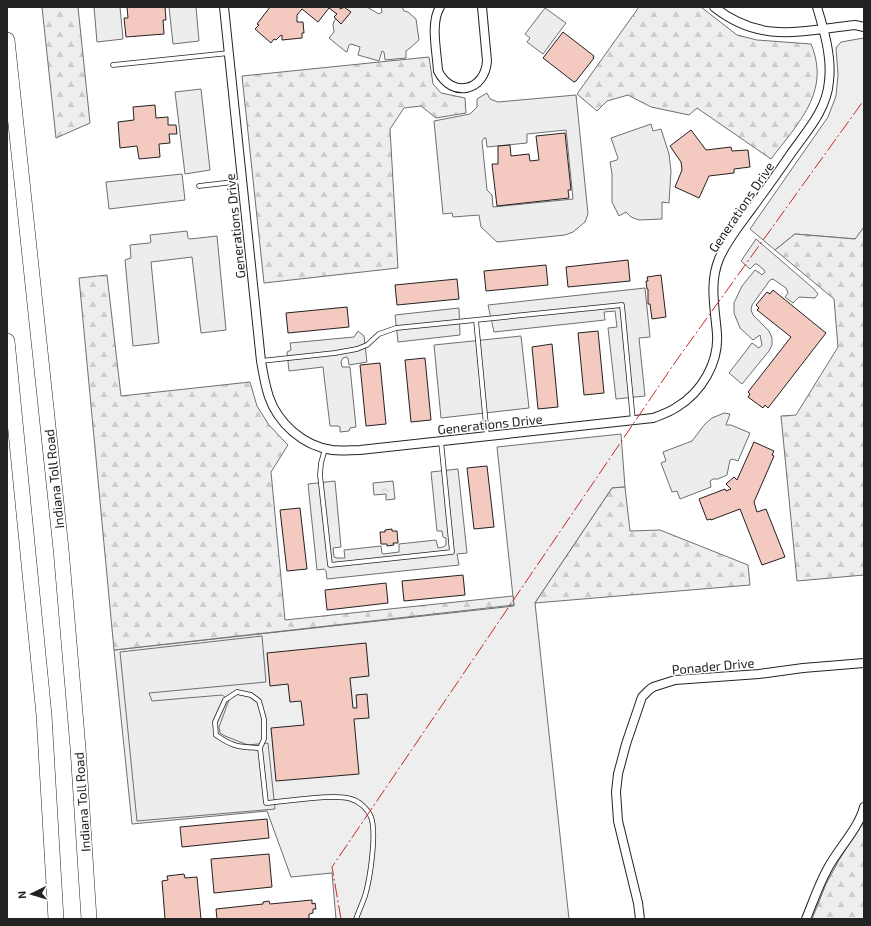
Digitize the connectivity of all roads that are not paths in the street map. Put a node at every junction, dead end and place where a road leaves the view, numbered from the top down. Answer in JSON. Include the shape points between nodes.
{"nodes":[{"id":1,"x":224,"y":7,"type":"edge"},
{"id":2,"x":440,"y":7,"type":"edge"},
{"id":3,"x":482,"y":7,"type":"edge"},
{"id":4,"x":714,"y":7,"type":"edge"},
{"id":5,"x":817,"y":7,"type":"edge"},
{"id":6,"x":864,"y":20,"type":"edge"},
{"id":7,"x":855,"y":25,"type":"junction"},
{"id":8,"x":864,"y":26,"type":"edge"},
{"id":9,"x":824,"y":28,"type":"junction"},
{"id":10,"x":7,"y":40,"type":"edge"},
{"id":11,"x":229,"y":53,"type":"junction"},
{"id":12,"x":113,"y":65,"type":"dead end"},
{"id":13,"x":242,"y":181,"type":"junction"},
{"id":14,"x":199,"y":186,"type":"dead end"},
{"id":15,"x":476,"y":320,"type":"junction"},
{"id":16,"x":7,"y":342,"type":"edge"},
{"id":17,"x":261,"y":361,"type":"junction"},
{"id":18,"x":633,"y":421,"type":"junction"},
{"id":19,"x":488,"y":437,"type":"junction"},
{"id":20,"x":441,"y":441,"type":"junction"},
{"id":21,"x":325,"y":448,"type":"junction"},
{"id":22,"x":864,"y":663,"type":"edge"},
{"id":23,"x":260,"y":748,"type":"junction"},
{"id":24,"x":864,"y":807,"type":"edge"},
{"id":25,"x":56,"y":919,"type":"edge"},
{"id":26,"x":89,"y":919,"type":"edge"},
{"id":27,"x":356,"y":919,"type":"edge"},
{"id":28,"x":640,"y":919,"type":"edge"},
{"id":29,"x":806,"y":919,"type":"edge"}],
"edges":[{"from":1,"to":11,"type":"street","name":"Generations Drive"},
{"from":2,"to":3,"type":"street","via":[[434,28],[438,71],[446,82],[461,89],[479,82],[487,69]]},
{"from":4,"to":9,"type":"street","via":[[742,25],[759,30],[789,33]]},
{"from":5,"to":9,"type":"street","name":"Generations Drive"},
{"from":6,"to":7,"type":"street"},
{"from":7,"to":8,"type":"street"},
{"from":7,"to":9,"type":"street"},
{"from":9,"to":18,"type":"street","name":"Generations Drive","via":[[830,70],[822,108],[736,230],[719,259],[713,276],[717,335],[712,366],[699,388],[677,408],[653,418]]},
{"from":10,"to":26,"type":"highway","name":"Indiana Toll Road","via":[[65,589]]},
{"from":11,"to":12,"type":"lane"},
{"from":11,"to":13,"type":"street","name":"Generations Drive"},
{"from":13,"to":14,"type":"lane"},
{"from":13,"to":17,"type":"street","name":"Generations Drive"},
{"from":15,"to":17,"type":"lane","via":[[396,328],[379,334],[367,345],[357,349]]},
{"from":15,"to":18,"type":"lane","via":[[622,305]]},
{"from":15,"to":19,"type":"lane"},
{"from":16,"to":25,"type":"highway","via":[[44,715]]},
{"from":17,"to":21,"type":"street","name":"Generations Drive","via":[[269,397],[284,423],[296,435]]},
{"from":18,"to":19,"type":"street","name":"Generations Drive"},
{"from":19,"to":20,"type":"street","name":"Generations Drive"},
{"from":20,"to":21,"type":"street","name":"Generations Drive","via":[[360,450]]},
{"from":20,"to":21,"type":"lane","via":[[452,552],[330,565],[320,475]]},
{"from":22,"to":28,"type":"street","name":"Ponader Drive","via":[[675,680],[653,687],[642,697],[620,766],[616,792],[618,821]]},
{"from":23,"to":23,"type":"lane","via":[[264,739],[264,720],[259,701],[251,695],[237,692],[225,700],[215,722],[216,734],[228,744],[242,748]]},
{"from":23,"to":27,"type":"lane","via":[[266,804],[350,798],[360,803],[371,816],[374,836],[368,879]]},
{"from":24,"to":29,"type":"street","via":[[859,820],[828,867]]}]}
